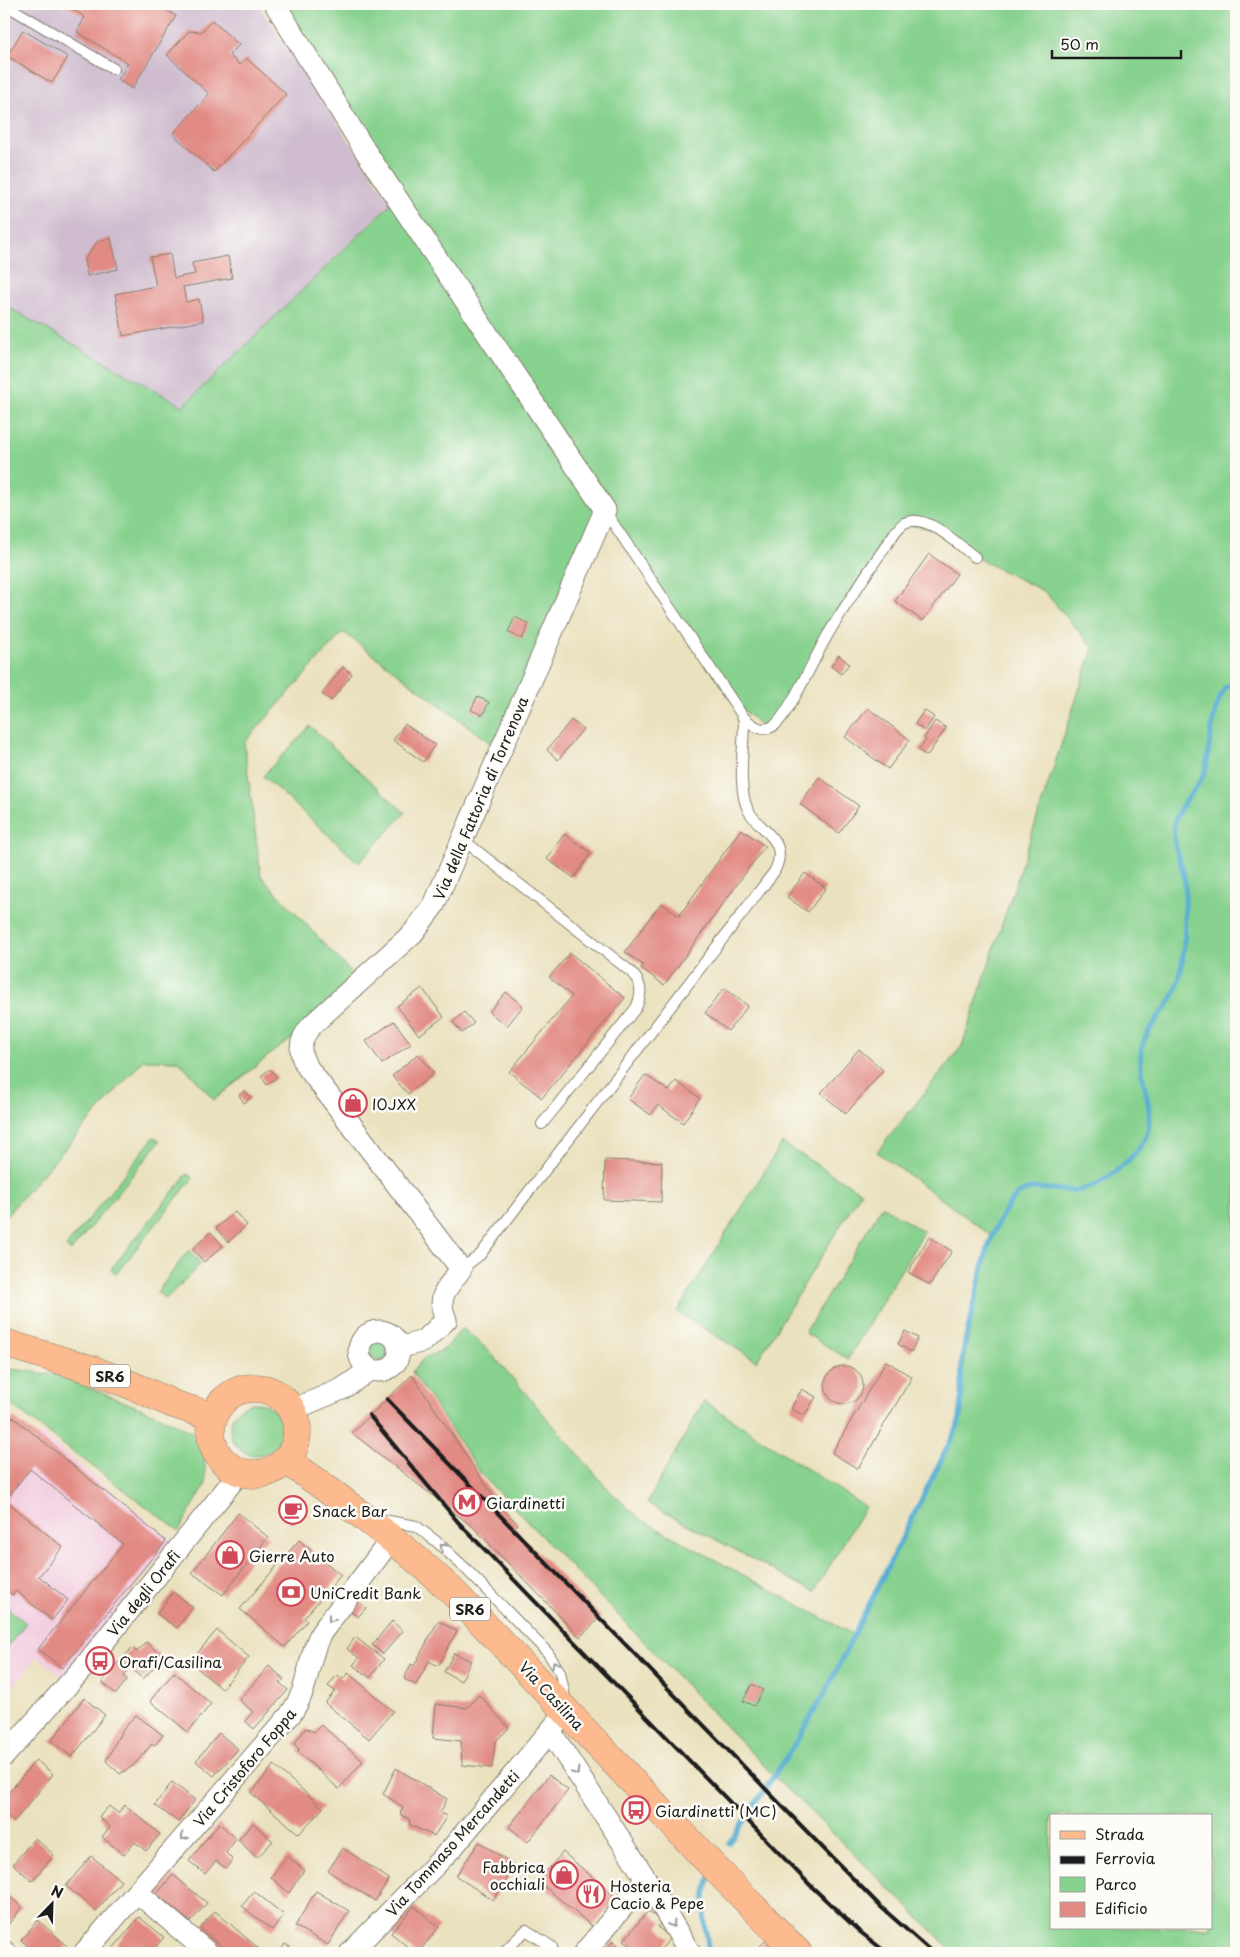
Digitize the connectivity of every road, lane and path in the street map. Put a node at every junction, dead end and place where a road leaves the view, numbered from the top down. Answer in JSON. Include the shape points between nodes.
{"nodes":[{"id":1,"x":4,"y":4,"type":"edge"},
{"id":2,"x":275,"y":4,"type":"edge"},
{"id":3,"x":114,"y":69,"type":"dead end"},
{"id":4,"x":605,"y":510,"type":"junction"},
{"id":5,"x":975,"y":557,"type":"dead end"},
{"id":6,"x":742,"y":715,"type":"junction"},
{"id":7,"x":462,"y":839,"type":"junction"},
{"id":8,"x":542,"y":1124,"type":"dead end"},
{"id":9,"x":461,"y":1269,"type":"junction"},
{"id":10,"x":4,"y":1343,"type":"edge"},
{"id":11,"x":398,"y":1348,"type":"junction"},
{"id":12,"x":370,"y":1369,"type":"junction"},
{"id":13,"x":292,"y":1410,"type":"junction"},
{"id":14,"x":214,"y":1417,"type":"junction"},
{"id":15,"x":286,"y":1460,"type":"junction"},
{"id":16,"x":240,"y":1472,"type":"junction"},
{"id":17,"x":365,"y":1517,"type":"junction"},
{"id":18,"x":392,"y":1538,"type":"junction"},
{"id":19,"x":559,"y":1720,"type":"junction"},
{"id":20,"x":4,"y":1756,"type":"edge"},
{"id":21,"x":646,"y":1880,"type":"junction"},
{"id":22,"x":137,"y":1892,"type":"junction"},
{"id":23,"x":86,"y":1953,"type":"edge"},
{"id":24,"x":208,"y":1953,"type":"edge"},
{"id":25,"x":350,"y":1953,"type":"edge"},
{"id":26,"x":503,"y":1953,"type":"edge"},
{"id":27,"x":548,"y":1953,"type":"edge"},
{"id":28,"x":584,"y":1953,"type":"edge"},
{"id":29,"x":690,"y":1953,"type":"edge"},
{"id":30,"x":798,"y":1953,"type":"edge"}],
"edges":[{"from":1,"to":3,"type":"lane"},
{"from":2,"to":4,"type":"street","via":[[364,149]]},
{"from":4,"to":6,"type":"lane"},
{"from":4,"to":7,"type":"street","name":"Via della Fattoria di Torrenova"},
{"from":5,"to":6,"type":"lane","via":[[925,522],[904,524],[843,608],[783,717],[766,729],[751,724]]},
{"from":6,"to":9,"type":"lane","via":[[746,803],[751,814],[776,842],[777,866],[480,1255]]},
{"from":7,"to":8,"type":"lane","via":[[630,971],[642,991],[636,1008]]},
{"from":7,"to":9,"type":"street","name":"Via della Fattoria di Torrenova","via":[[434,905],[413,933],[313,1024],[300,1046],[308,1068]]},
{"from":9,"to":11,"type":"street","via":[[442,1299],[446,1320],[424,1341]]},
{"from":10,"to":14,"type":"main road","number":"SR6","via":[[93,1370],[180,1407]]},
{"from":11,"to":12,"type":"street","via":[[396,1360],[388,1368]]},
{"from":11,"to":12,"type":"street","via":[[388,1334],[378,1331],[369,1334],[362,1340],[359,1354]]},
{"from":12,"to":13,"type":"street","via":[[342,1389]]},
{"from":13,"to":14,"type":"main road","via":[[272,1393],[248,1389],[227,1398]]},
{"from":13,"to":15,"type":"main road","via":[[297,1437]]},
{"from":14,"to":16,"type":"main road","via":[[212,1435],[215,1449],[224,1461]]},
{"from":15,"to":16,"type":"main road","via":[[264,1473]]},
{"from":15,"to":17,"type":"main road","name":"Via Casilina","number":"SR6"},
{"from":16,"to":20,"type":"street","name":"Via degli Orafi","via":[[83,1668]]},
{"from":17,"to":18,"type":"main road","name":"Via Casilina","number":"SR6"},
{"from":19,"to":17,"type":"lane","one_way":true,"via":[[561,1677],[551,1657],[465,1568],[416,1526]]},
{"from":18,"to":19,"type":"main road","name":"Via Casilina","number":"SR6","via":[[455,1594]]},
{"from":18,"to":22,"type":"street","name":"Via Cristoforo Foppa","one_way":true,"via":[[321,1632],[305,1687],[290,1715]]},
{"from":19,"to":21,"type":"street","one_way":true},
{"from":19,"to":25,"type":"street","name":"Via Tommaso Mercandetti","via":[[452,1848]]},
{"from":19,"to":30,"type":"main road","name":"Via Casilina","number":"SR6","via":[[708,1861]]},
{"from":21,"to":28,"type":"street"},
{"from":21,"to":29,"type":"street","one_way":true},
{"from":22,"to":23,"type":"street","name":"Via Cristoforo Foppa"},
{"from":22,"to":24,"type":"street"},
{"from":26,"to":27,"type":"lane","via":[[526,1930],[552,1947]]}]}
